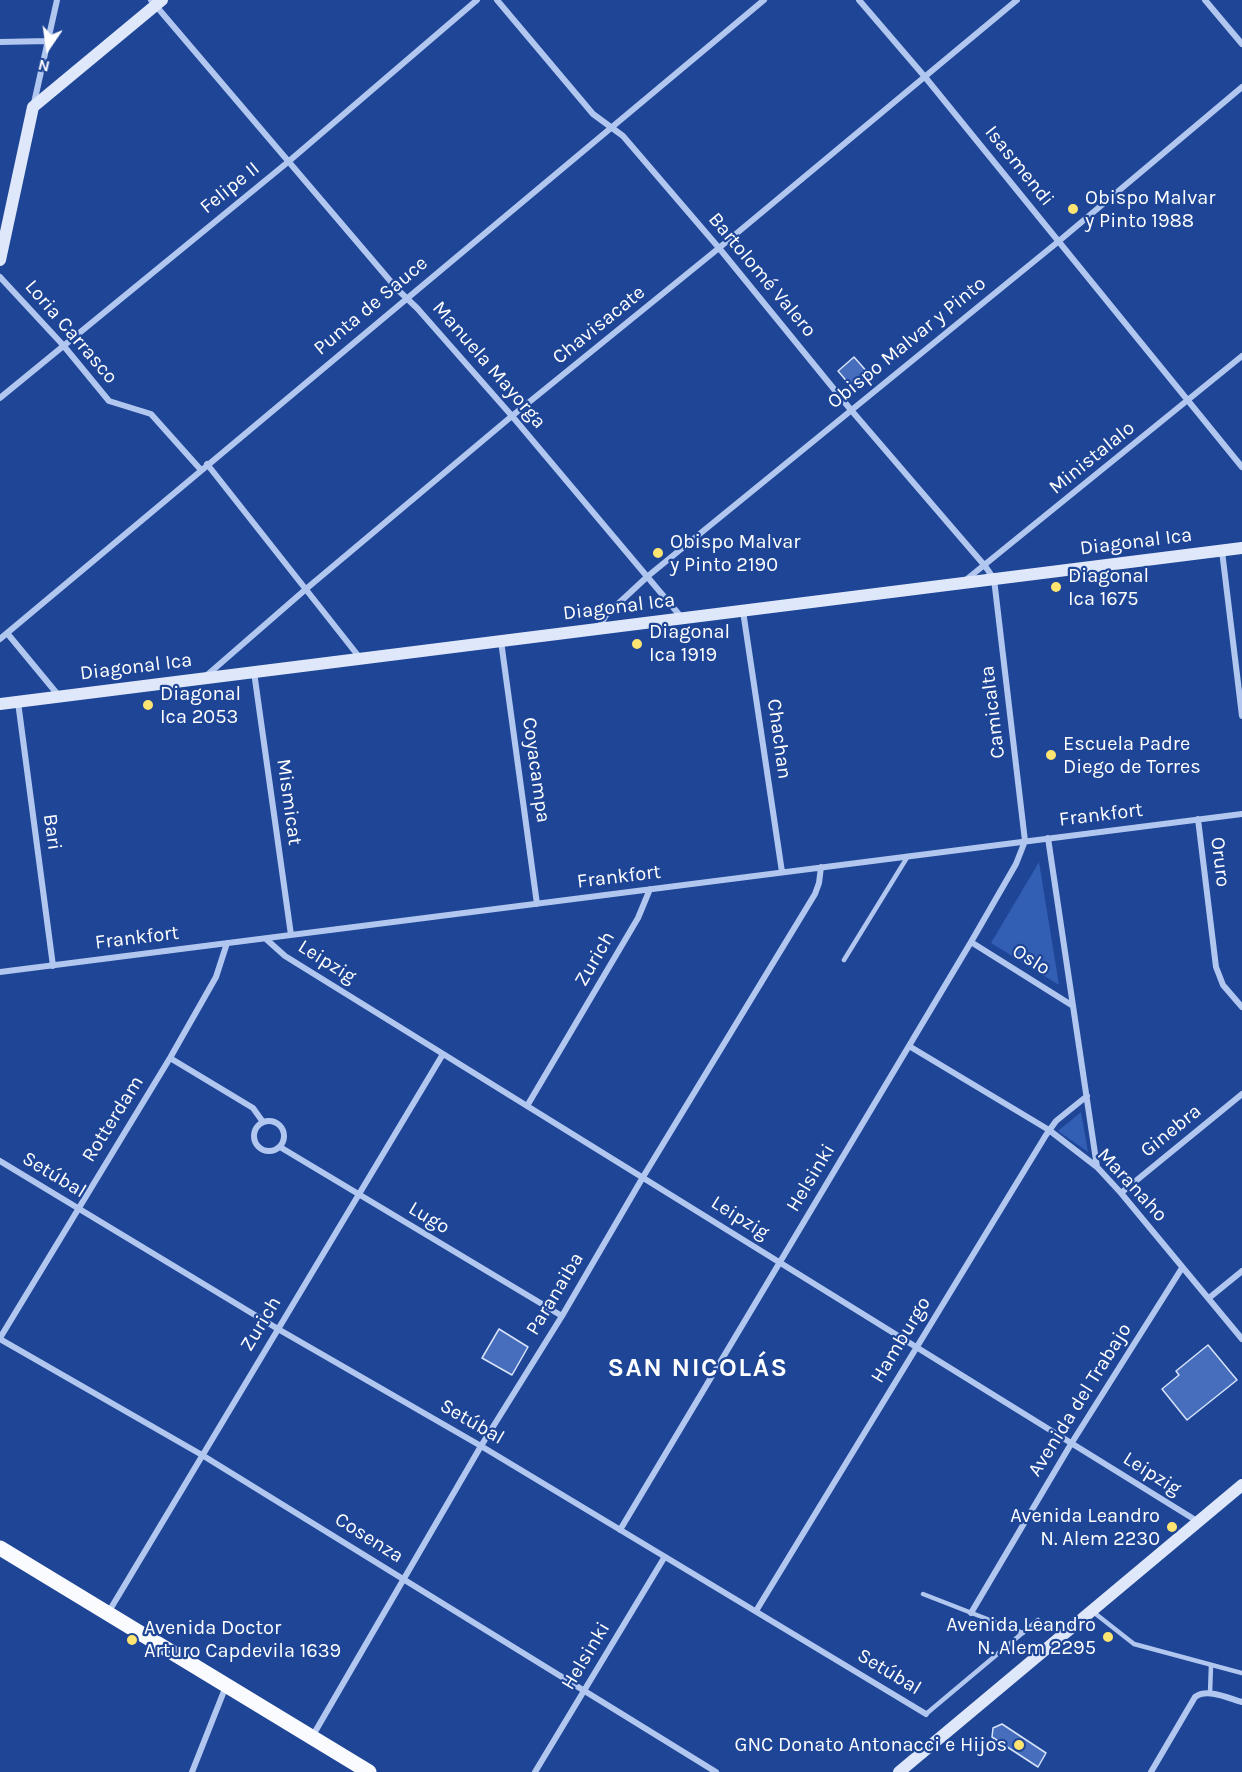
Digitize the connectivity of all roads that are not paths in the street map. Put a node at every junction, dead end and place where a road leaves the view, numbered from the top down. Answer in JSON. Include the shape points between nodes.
{"nodes":[{"id":1,"x":57,"y":0,"type":"edge"},
{"id":2,"x":477,"y":0,"type":"edge"},
{"id":3,"x":497,"y":0,"type":"edge"},
{"id":4,"x":764,"y":0,"type":"edge"},
{"id":5,"x":859,"y":0,"type":"edge"},
{"id":6,"x":1017,"y":0,"type":"edge"},
{"id":7,"x":1205,"y":0,"type":"edge"},
{"id":8,"x":156,"y":2,"type":"edge"},
{"id":9,"x":48,"y":41,"type":"junction"},
{"id":10,"x":0,"y":42,"type":"edge"},
{"id":11,"x":1242,"y":44,"type":"edge"},
{"id":12,"x":925,"y":77,"type":"junction"},
{"id":13,"x":1242,"y":87,"type":"edge"},
{"id":14,"x":33,"y":107,"type":"junction"},
{"id":15,"x":611,"y":128,"type":"junction"},
{"id":16,"x":288,"y":162,"type":"junction"},
{"id":17,"x":4,"y":219,"type":"edge"},
{"id":18,"x":1059,"y":241,"type":"junction"},
{"id":19,"x":719,"y":249,"type":"junction"},
{"id":20,"x":0,"y":260,"type":"edge"},
{"id":21,"x":0,"y":277,"type":"edge"},
{"id":22,"x":406,"y":298,"type":"junction"},
{"id":23,"x":63,"y":345,"type":"junction"},
{"id":24,"x":1242,"y":356,"type":"edge"},
{"id":25,"x":0,"y":398,"type":"edge"},
{"id":26,"x":1189,"y":400,"type":"junction"},
{"id":27,"x":851,"y":410,"type":"junction"},
{"id":28,"x":512,"y":416,"type":"junction"},
{"id":29,"x":207,"y":464,"type":"junction"},
{"id":30,"x":1242,"y":467,"type":"edge"},
{"id":31,"x":201,"y":470,"type":"junction"},
{"id":32,"x":1242,"y":548,"type":"edge"},
{"id":33,"x":1222,"y":551,"type":"junction"},
{"id":34,"x":985,"y":566,"type":"junction"},
{"id":35,"x":648,"y":576,"type":"junction"},
{"id":36,"x":994,"y":579,"type":"junction"},
{"id":37,"x":962,"y":583,"type":"junction"},
{"id":38,"x":306,"y":589,"type":"junction"},
{"id":39,"x":743,"y":611,"type":"junction"},
{"id":40,"x":682,"y":619,"type":"junction"},
{"id":41,"x":597,"y":629,"type":"junction"},
{"id":42,"x":7,"y":633,"type":"junction"},
{"id":43,"x":0,"y":639,"type":"edge"},
{"id":44,"x":501,"y":641,"type":"junction"},
{"id":45,"x":361,"y":659,"type":"junction"},
{"id":46,"x":254,"y":672,"type":"junction"},
{"id":47,"x":204,"y":679,"type":"junction"},
{"id":48,"x":60,"y":697,"type":"junction"},
{"id":49,"x":18,"y":702,"type":"junction"},
{"id":50,"x":0,"y":704,"type":"edge"},
{"id":51,"x":1242,"y":716,"type":"edge"},
{"id":52,"x":1242,"y":814,"type":"edge"},
{"id":53,"x":1198,"y":819,"type":"junction"},
{"id":54,"x":1048,"y":838,"type":"junction"},
{"id":55,"x":1024,"y":841,"type":"junction"},
{"id":56,"x":908,"y":856,"type":"junction"},
{"id":57,"x":821,"y":867,"type":"junction"},
{"id":58,"x":782,"y":872,"type":"junction"},
{"id":59,"x":650,"y":889,"type":"junction"},
{"id":60,"x":537,"y":904,"type":"junction"},
{"id":61,"x":291,"y":935,"type":"junction"},
{"id":62,"x":266,"y":939,"type":"junction"},
{"id":63,"x":971,"y":942,"type":"junction"},
{"id":64,"x":227,"y":943,"type":"junction"},
{"id":65,"x":844,"y":960,"type":"dead end"},
{"id":66,"x":53,"y":966,"type":"junction"},
{"id":67,"x":0,"y":972,"type":"edge"},
{"id":68,"x":1073,"y":1006,"type":"junction"},
{"id":69,"x":1242,"y":1007,"type":"edge"},
{"id":70,"x":909,"y":1046,"type":"junction"},
{"id":71,"x":443,"y":1054,"type":"junction"},
{"id":72,"x":170,"y":1058,"type":"junction"},
{"id":73,"x":1242,"y":1094,"type":"edge"},
{"id":74,"x":1088,"y":1096,"type":"junction"},
{"id":75,"x":528,"y":1106,"type":"junction"},
{"id":76,"x":263,"y":1122,"type":"junction"},
{"id":77,"x":1049,"y":1131,"type":"junction"},
{"id":78,"x":280,"y":1147,"type":"junction"},
{"id":79,"x":0,"y":1161,"type":"edge"},
{"id":80,"x":1097,"y":1167,"type":"junction"},
{"id":81,"x":643,"y":1178,"type":"junction"},
{"id":82,"x":1121,"y":1193,"type":"junction"},
{"id":83,"x":359,"y":1194,"type":"junction"},
{"id":84,"x":78,"y":1208,"type":"junction"},
{"id":85,"x":780,"y":1262,"type":"junction"},
{"id":86,"x":1182,"y":1268,"type":"junction"},
{"id":87,"x":1242,"y":1271,"type":"edge"},
{"id":88,"x":1209,"y":1298,"type":"junction"},
{"id":89,"x":562,"y":1316,"type":"junction"},
{"id":90,"x":278,"y":1329,"type":"junction"},
{"id":91,"x":0,"y":1339,"type":"edge"},
{"id":92,"x":1242,"y":1339,"type":"edge"},
{"id":93,"x":917,"y":1346,"type":"junction"},
{"id":94,"x":1071,"y":1444,"type":"junction"},
{"id":95,"x":481,"y":1446,"type":"junction"},
{"id":96,"x":202,"y":1455,"type":"junction"},
{"id":97,"x":1242,"y":1485,"type":"edge"},
{"id":98,"x":1198,"y":1522,"type":"junction"},
{"id":99,"x":620,"y":1530,"type":"junction"},
{"id":100,"x":0,"y":1548,"type":"edge"},
{"id":101,"x":664,"y":1558,"type":"junction"},
{"id":102,"x":404,"y":1580,"type":"junction"},
{"id":103,"x":923,"y":1594,"type":"dead end"},
{"id":104,"x":756,"y":1611,"type":"junction"},
{"id":105,"x":1092,"y":1611,"type":"junction"},
{"id":106,"x":108,"y":1613,"type":"junction"},
{"id":107,"x":970,"y":1613,"type":"junction"},
{"id":108,"x":1038,"y":1620,"type":"dead end"},
{"id":109,"x":1023,"y":1633,"type":"junction"},
{"id":110,"x":1211,"y":1665,"type":"junction"},
{"id":111,"x":1242,"y":1673,"type":"edge"},
{"id":112,"x":226,"y":1686,"type":"junction"},
{"id":113,"x":584,"y":1692,"type":"junction"},
{"id":114,"x":1210,"y":1693,"type":"junction"},
{"id":115,"x":1242,"y":1702,"type":"edge"},
{"id":116,"x":926,"y":1714,"type":"joint"},
{"id":117,"x":312,"y":1737,"type":"junction"},
{"id":118,"x":192,"y":1772,"type":"edge"},
{"id":119,"x":369,"y":1772,"type":"edge"},
{"id":120,"x":535,"y":1772,"type":"edge"},
{"id":121,"x":717,"y":1772,"type":"edge"},
{"id":122,"x":899,"y":1772,"type":"edge"},
{"id":123,"x":1151,"y":1772,"type":"edge"}],
"edges":[{"from":1,"to":9,"type":"street"},
{"from":2,"to":16,"type":"street","name":"Felipe II"},
{"from":3,"to":15,"type":"street","name":"Bartolomé Valero","via":[[593,114]]},
{"from":4,"to":15,"type":"street","name":"Punta de Sauce"},
{"from":5,"to":12,"type":"street","name":"Isasmendi"},
{"from":6,"to":12,"type":"street","name":"Chavisacate"},
{"from":7,"to":11,"type":"street"},
{"from":8,"to":14,"type":"main road"},
{"from":8,"to":16,"type":"street","name":"Manuela Mayorga"},
{"from":9,"to":10,"type":"street"},
{"from":9,"to":14,"type":"street"},
{"from":12,"to":18,"type":"street","name":"Isasmendi"},
{"from":12,"to":19,"type":"street","name":"Chavisacate"},
{"from":13,"to":18,"type":"street","name":"Obispo Malvar y Pinto"},
{"from":14,"to":17,"type":"main road"},
{"from":15,"to":19,"type":"street","name":"Bartolomé Valero","via":[[623,136]]},
{"from":15,"to":22,"type":"street","name":"Punta de Sauce"},
{"from":16,"to":22,"type":"street","name":"Manuela Mayorga"},
{"from":16,"to":23,"type":"street","name":"Felipe II"},
{"from":17,"to":20,"type":"main road"},
{"from":18,"to":26,"type":"street","name":"Isasmendi"},
{"from":18,"to":27,"type":"street","name":"Obispo Malvar y Pinto"},
{"from":19,"to":27,"type":"street","name":"Bartolomé Valero"},
{"from":19,"to":28,"type":"street","name":"Chavisacate"},
{"from":21,"to":23,"type":"street","name":"Loria Carrasco"},
{"from":22,"to":28,"type":"street","name":"Manuela Mayorga"},
{"from":22,"to":29,"type":"street","name":"Punta de Sauce"},
{"from":23,"to":25,"type":"street","name":"Felipe II"},
{"from":23,"to":31,"type":"street","name":"Loria Carrasco","via":[[109,401],[151,414]]},
{"from":24,"to":26,"type":"street","name":"Ministalalo"},
{"from":26,"to":30,"type":"street","name":"Isasmendi"},
{"from":26,"to":34,"type":"street","name":"Ministalalo"},
{"from":27,"to":34,"type":"street","name":"Bartolomé Valero"},
{"from":27,"to":35,"type":"street","name":"Obispo Malvar y Pinto"},
{"from":28,"to":35,"type":"street","name":"Manuela Mayorga"},
{"from":28,"to":38,"type":"street","name":"Chavisacate"},
{"from":29,"to":31,"type":"street","name":"Punta de Sauce"},
{"from":29,"to":38,"type":"street"},
{"from":31,"to":42,"type":"street","name":"Punta de Sauce"},
{"from":32,"to":33,"type":"main road","name":"Diagonal Ica"},
{"from":33,"to":36,"type":"main road","name":"Diagonal Ica"},
{"from":33,"to":51,"type":"street"},
{"from":34,"to":36,"type":"street","name":"Bartolomé Valero"},
{"from":34,"to":37,"type":"street","name":"Ministalalo"},
{"from":35,"to":40,"type":"street","name":"Manuela Mayorga"},
{"from":35,"to":41,"type":"street","name":"Obispo Malvar y Pinto","via":[[606,615]]},
{"from":36,"to":37,"type":"main road","name":"Diagonal Ica"},
{"from":36,"to":55,"type":"street","name":"Camicalta"},
{"from":37,"to":39,"type":"main road","name":"Diagonal Ica"},
{"from":38,"to":45,"type":"street"},
{"from":38,"to":47,"type":"street","name":"Chavisacate"},
{"from":39,"to":40,"type":"main road","name":"Diagonal Ica"},
{"from":39,"to":58,"type":"street","name":"Chachan"},
{"from":40,"to":41,"type":"main road","name":"Diagonal Ica"},
{"from":41,"to":44,"type":"main road","name":"Diagonal Ica"},
{"from":42,"to":43,"type":"street","name":"Punta de Sauce"},
{"from":42,"to":48,"type":"street"},
{"from":44,"to":45,"type":"main road","name":"Diagonal Ica"},
{"from":44,"to":60,"type":"street","name":"Coyacampa"},
{"from":45,"to":46,"type":"main road","name":"Diagonal Ica"},
{"from":46,"to":47,"type":"main road","name":"Diagonal Ica"},
{"from":46,"to":61,"type":"street","name":"Mismicat"},
{"from":47,"to":48,"type":"main road","name":"Diagonal Ica"},
{"from":48,"to":49,"type":"main road","name":"Diagonal Ica"},
{"from":49,"to":50,"type":"main road","name":"Diagonal Ica"},
{"from":49,"to":66,"type":"street","name":"Bari"},
{"from":52,"to":53,"type":"street","name":"Frankfort"},
{"from":53,"to":54,"type":"street","name":"Frankfort"},
{"from":53,"to":69,"type":"street","name":"Oruro","via":[[1216,967],[1223,985]]},
{"from":54,"to":55,"type":"street","name":"Frankfort"},
{"from":54,"to":68,"type":"street"},
{"from":55,"to":56,"type":"street","name":"Frankfort"},
{"from":55,"to":63,"type":"street","name":"Helsinki","via":[[1016,864]]},
{"from":56,"to":57,"type":"street","name":"Frankfort"},
{"from":56,"to":65,"type":"lane"},
{"from":57,"to":58,"type":"street","name":"Frankfort"},
{"from":57,"to":81,"type":"street","name":"Paranaiba","via":[[815,894]]},
{"from":58,"to":59,"type":"street","name":"Frankfort"},
{"from":59,"to":60,"type":"street","name":"Frankfort"},
{"from":59,"to":75,"type":"street","name":"Zurich","via":[[638,918]]},
{"from":60,"to":61,"type":"street","name":"Frankfort"},
{"from":61,"to":62,"type":"street","name":"Frankfort"},
{"from":62,"to":64,"type":"street","name":"Frankfort"},
{"from":62,"to":71,"type":"street","name":"Leipzig","via":[[285,956]]},
{"from":63,"to":68,"type":"street","name":"Oslo"},
{"from":63,"to":70,"type":"street","name":"Helsinki"},
{"from":64,"to":66,"type":"street","name":"Frankfort"},
{"from":64,"to":72,"type":"street","name":"Rotterdam","via":[[216,977]]},
{"from":66,"to":67,"type":"street","name":"Frankfort"},
{"from":68,"to":74,"type":"street"},
{"from":70,"to":77,"type":"street","name":"Maranaho"},
{"from":70,"to":85,"type":"street","name":"Helsinki"},
{"from":71,"to":75,"type":"street","name":"Leipzig"},
{"from":71,"to":83,"type":"street","name":"Zurich"},
{"from":72,"to":76,"type":"street","via":[[253,1108]]},
{"from":72,"to":84,"type":"street","name":"Rotterdam"},
{"from":73,"to":82,"type":"street","name":"Ginebra"},
{"from":74,"to":77,"type":"street","name":"Hamburgo"},
{"from":74,"to":80,"type":"street"},
{"from":75,"to":81,"type":"street","name":"Leipzig"},
{"from":76,"to":78,"type":"street","via":[[274,1121],[282,1127],[285,1137]]},
{"from":76,"to":78,"type":"street","name":"Lugo","via":[[255,1128],[258,1147],[267,1152]]},
{"from":77,"to":80,"type":"street","name":"Maranaho"},
{"from":77,"to":93,"type":"street","name":"Hamburgo"},
{"from":78,"to":83,"type":"street","name":"Lugo"},
{"from":79,"to":84,"type":"street","name":"Setúbal"},
{"from":80,"to":82,"type":"street","name":"Maranaho"},
{"from":81,"to":85,"type":"street","name":"Leipzig"},
{"from":81,"to":89,"type":"street","name":"Paranaiba"},
{"from":82,"to":86,"type":"street","name":"Maranaho"},
{"from":83,"to":89,"type":"street","name":"Lugo"},
{"from":83,"to":90,"type":"street","name":"Zurich"},
{"from":84,"to":90,"type":"street","name":"Setúbal"},
{"from":84,"to":91,"type":"street","name":"Rotterdam"},
{"from":85,"to":93,"type":"street","name":"Leipzig"},
{"from":85,"to":99,"type":"street","name":"Helsinki"},
{"from":86,"to":88,"type":"street","name":"Maranaho"},
{"from":86,"to":94,"type":"street","name":"Avenida del Trabajo"},
{"from":87,"to":88,"type":"street"},
{"from":88,"to":92,"type":"street","name":"Maranaho"},
{"from":89,"to":95,"type":"street","name":"Paranaiba"},
{"from":90,"to":95,"type":"street","name":"Setúbal"},
{"from":90,"to":96,"type":"street","name":"Zurich"},
{"from":91,"to":96,"type":"street","name":"Cosenza"},
{"from":93,"to":94,"type":"street","name":"Leipzig"},
{"from":93,"to":104,"type":"street","name":"Hamburgo"},
{"from":94,"to":98,"type":"street","name":"Leipzig"},
{"from":94,"to":107,"type":"street","name":"Avenida del Trabajo"},
{"from":95,"to":99,"type":"street","name":"Setúbal"},
{"from":95,"to":102,"type":"street","name":"Paranaiba"},
{"from":96,"to":102,"type":"street","name":"Cosenza"},
{"from":96,"to":106,"type":"street","name":"Zurich"},
{"from":97,"to":98,"type":"main road"},
{"from":98,"to":105,"type":"main road"},
{"from":99,"to":101,"type":"street","name":"Setúbal"},
{"from":100,"to":106,"type":"main road"},
{"from":101,"to":104,"type":"street","name":"Setúbal"},
{"from":101,"to":113,"type":"street","name":"Helsinki"},
{"from":102,"to":113,"type":"street","name":"Cosenza"},
{"from":102,"to":117,"type":"street","name":"Paranaiba"},
{"from":103,"to":107,"type":"lane"},
{"from":104,"to":116,"type":"street","name":"Setúbal"},
{"from":105,"to":110,"type":"lane","via":[[1134,1644]]},
{"from":105,"to":122,"type":"main road"},
{"from":106,"to":112,"type":"main road"},
{"from":107,"to":109,"type":"lane"},
{"from":108,"to":109,"type":"lane"},
{"from":109,"to":116,"type":"lane"},
{"from":110,"to":111,"type":"lane"},
{"from":110,"to":114,"type":"lane"},
{"from":112,"to":117,"type":"main road"},
{"from":112,"to":118,"type":"street"},
{"from":113,"to":120,"type":"street","name":"Helsinki"},
{"from":113,"to":121,"type":"street","name":"Cosenza"},
{"from":114,"to":115,"type":"street"},
{"from":114,"to":123,"type":"street","via":[[1195,1698]]},
{"from":117,"to":119,"type":"main road"}]}
